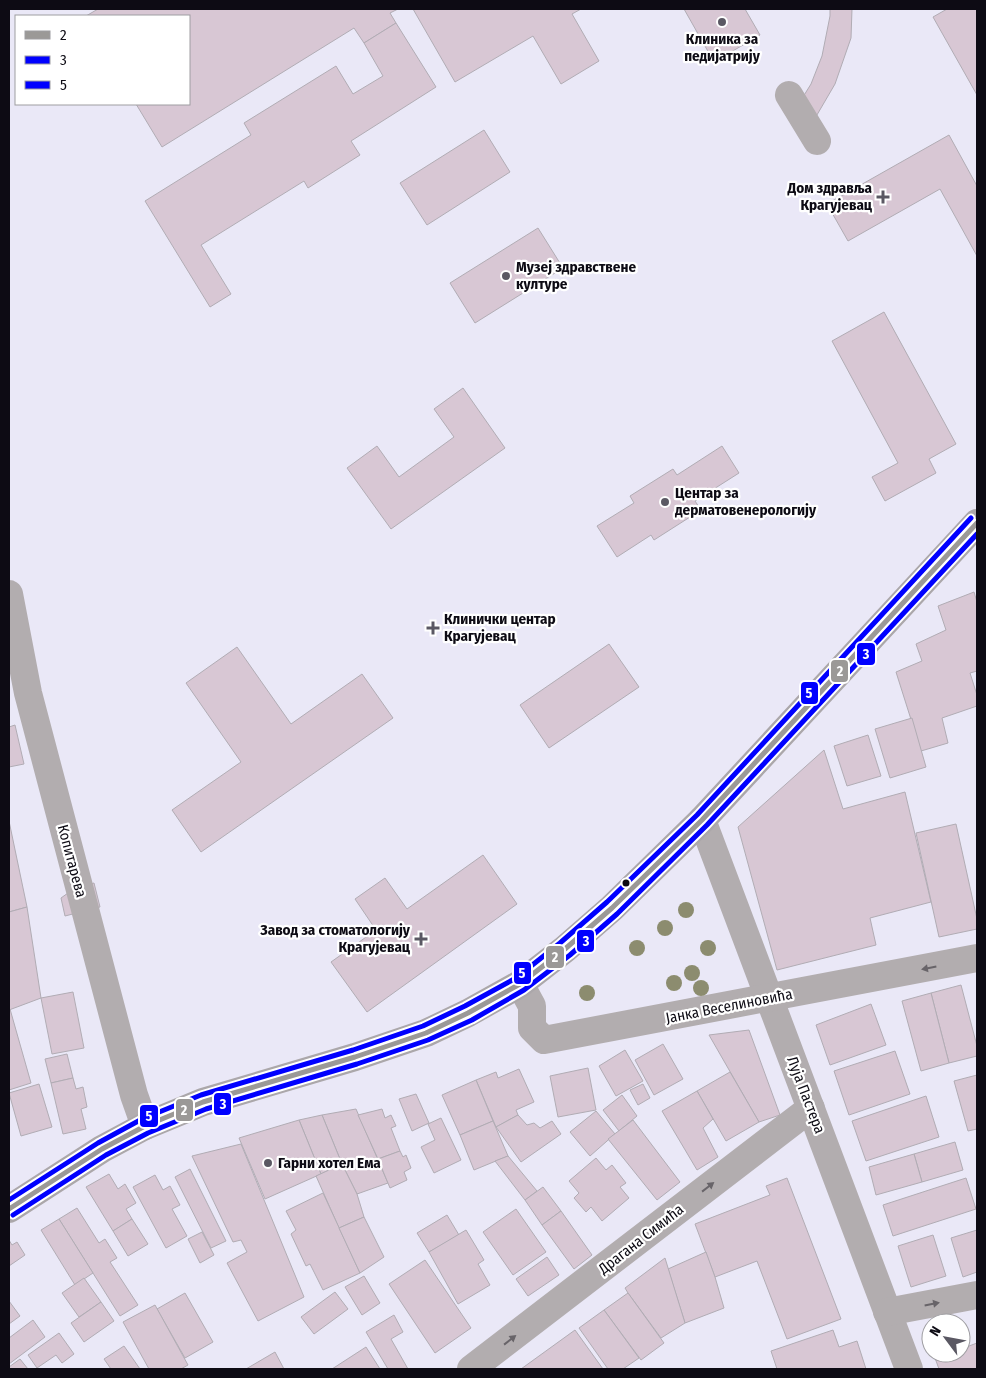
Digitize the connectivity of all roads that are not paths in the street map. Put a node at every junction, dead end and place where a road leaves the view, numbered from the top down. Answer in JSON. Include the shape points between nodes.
{"nodes":[{"id":1,"x":789,"y":95,"type":"dead end"},
{"id":2,"x":817,"y":141,"type":"dead end"},
{"id":3,"x":977,"y":523,"type":"edge"},
{"id":4,"x":9,"y":594,"type":"edge"},
{"id":5,"x":18,"y":696,"type":"edge"},
{"id":6,"x":702,"y":820,"type":"junction"},
{"id":7,"x":977,"y":958,"type":"edge"},
{"id":8,"x":520,"y":984,"type":"junction"},
{"id":9,"x":770,"y":998,"type":"junction"},
{"id":10,"x":811,"y":1108,"type":"junction"},
{"id":11,"x":145,"y":1126,"type":"junction"},
{"id":12,"x":9,"y":1209,"type":"edge"},
{"id":13,"x":977,"y":1295,"type":"edge"},
{"id":14,"x":887,"y":1312,"type":"junction"},
{"id":15,"x":471,"y":1369,"type":"edge"},
{"id":16,"x":909,"y":1369,"type":"edge"}],
"edges":[{"from":1,"to":2,"type":"street"},
{"from":3,"to":6,"type":"main road"},
{"from":4,"to":5,"type":"street","name":"Копитарева"},
{"from":5,"to":11,"type":"street","name":"Копитарева"},
{"from":6,"to":8,"type":"main road","via":[[612,908]]},
{"from":6,"to":9,"type":"street","name":"Луја Пастера"},
{"from":7,"to":9,"type":"street","name":"Јанка Веселиновића","one_way":true},
{"from":8,"to":9,"type":"street","name":"Јанка Веселиновића","via":[[532,1006],[532,1028],[544,1040]]},
{"from":8,"to":11,"type":"main road","via":[[426,1033],[203,1102]]},
{"from":9,"to":10,"type":"street","name":"Луја Пастера"},
{"from":10,"to":14,"type":"street","name":"Луја Пастера"},
{"from":15,"to":10,"type":"street","name":"Драгана Симића","one_way":true},
{"from":11,"to":12,"type":"main road","via":[[102,1149]]},
{"from":14,"to":13,"type":"street","one_way":true},
{"from":14,"to":16,"type":"street","name":"Луја Пастера"}]}
